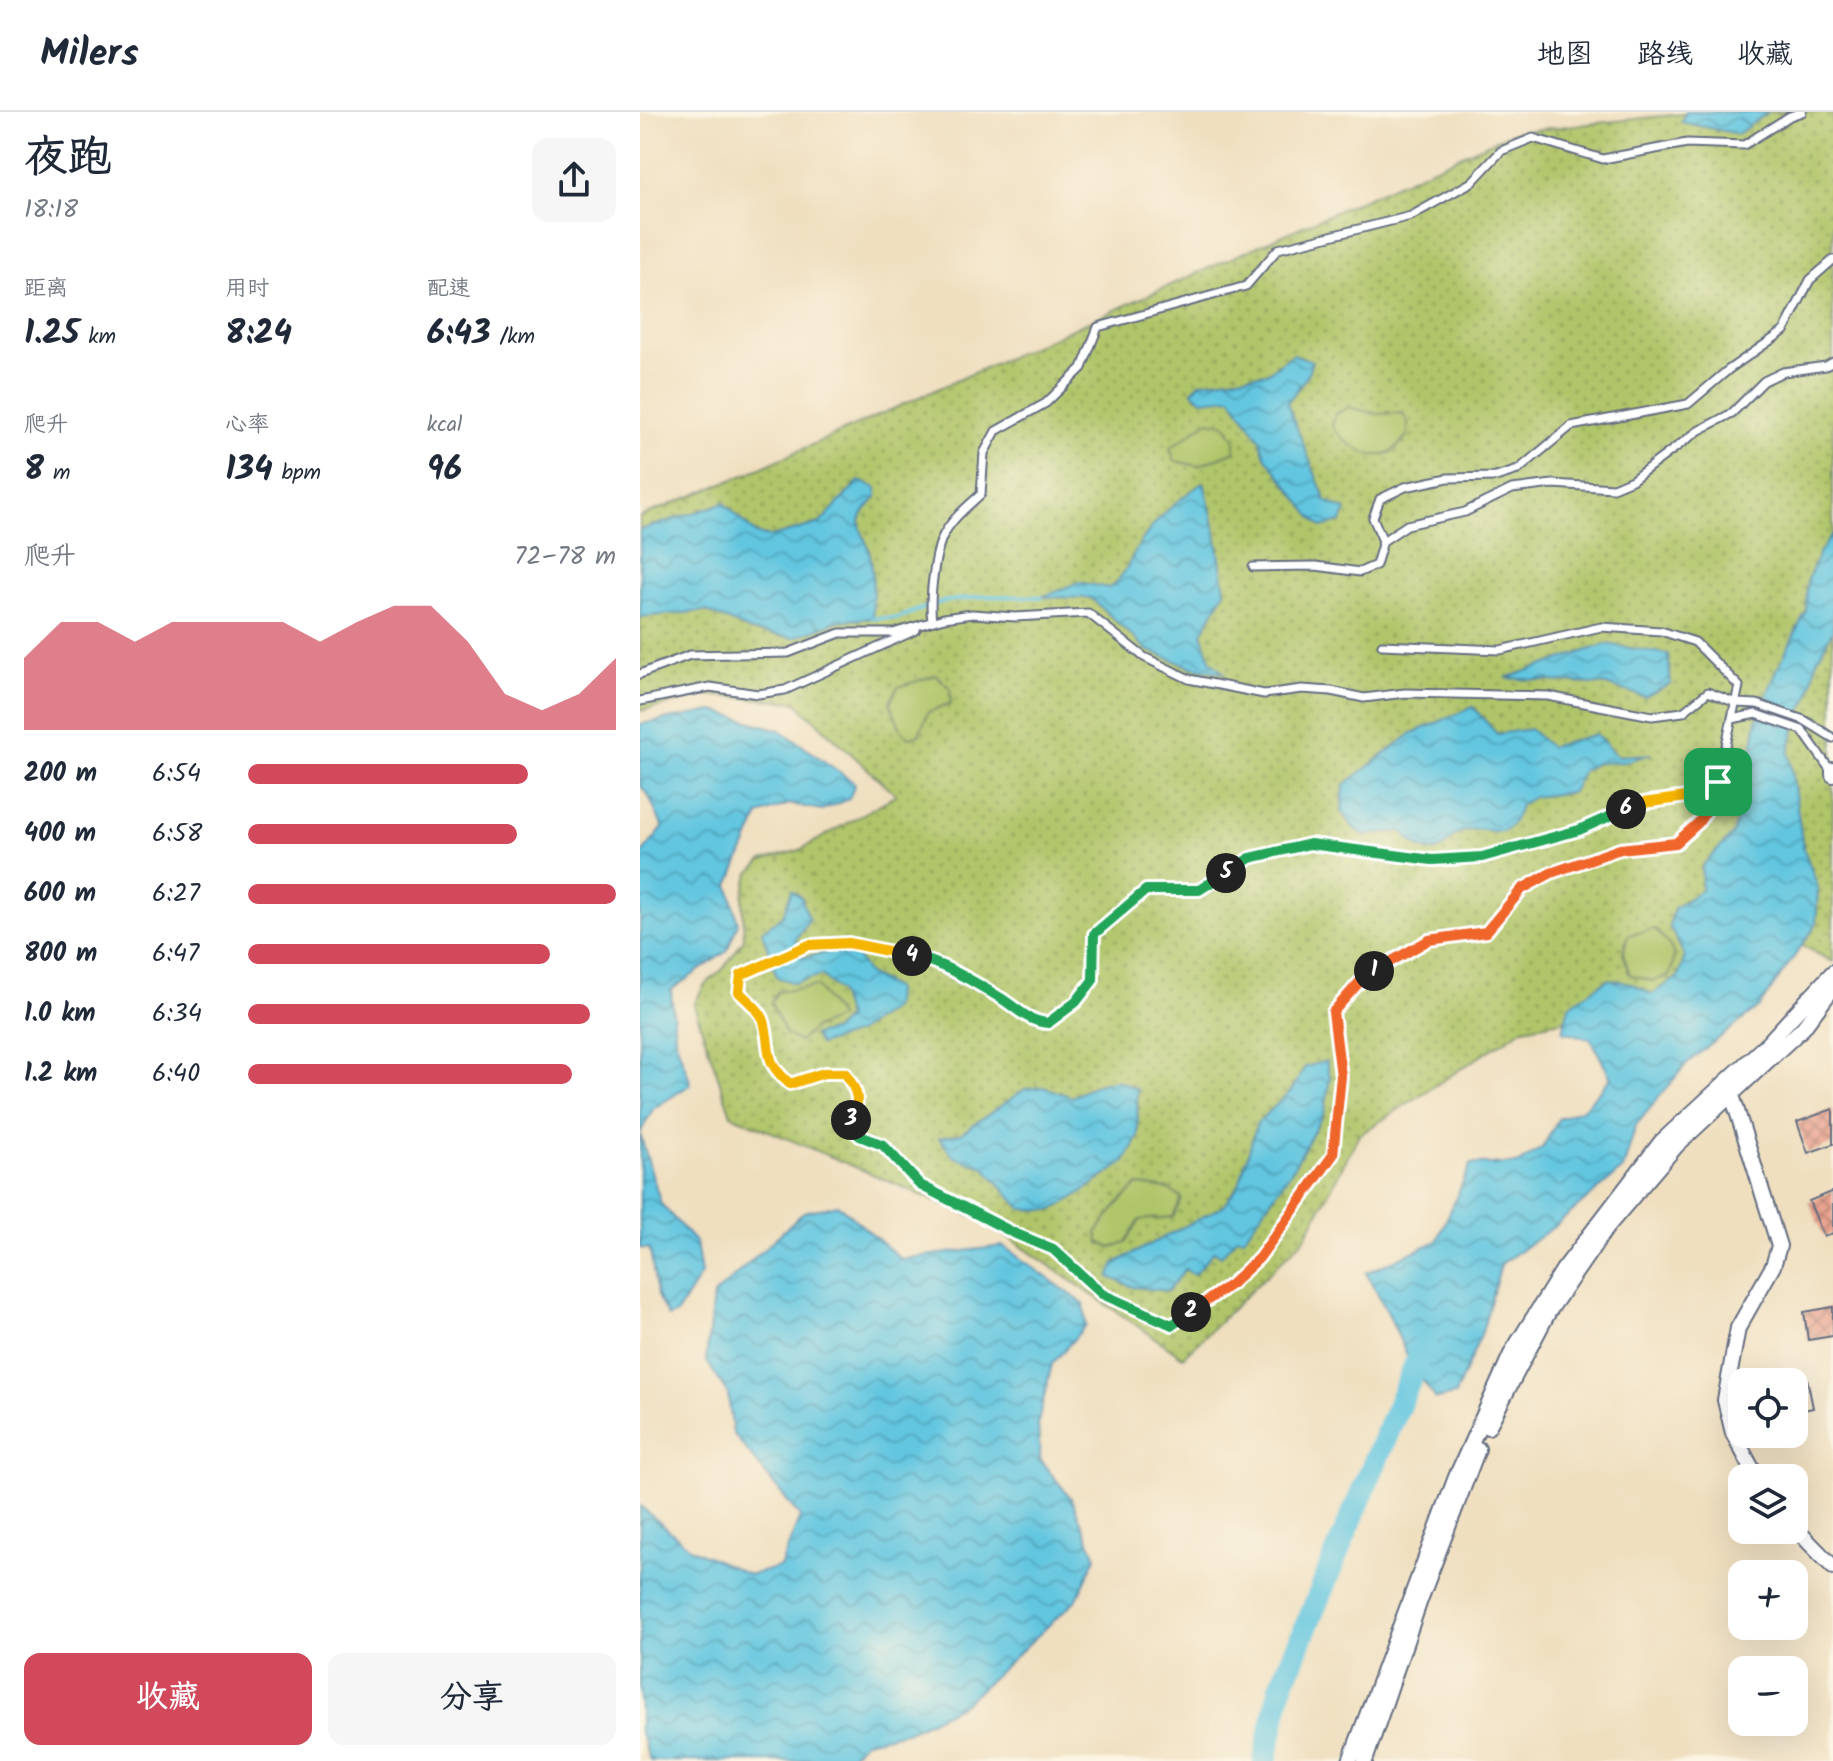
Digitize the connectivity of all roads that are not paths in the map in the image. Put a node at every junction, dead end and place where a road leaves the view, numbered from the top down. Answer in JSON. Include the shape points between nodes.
{"nodes":[{"id":1,"x":1802,"y":112,"type":"edge"},
{"id":2,"x":1833,"y":260,"type":"edge"},
{"id":3,"x":1833,"y":362,"type":"edge"},
{"id":4,"x":1383,"y":541,"type":"junction"},
{"id":5,"x":1253,"y":567,"type":"dead end"},
{"id":6,"x":932,"y":621,"type":"junction"},
{"id":7,"x":1382,"y":645,"type":"dead end"},
{"id":8,"x":640,"y":674,"type":"edge"},
{"id":9,"x":640,"y":701,"type":"edge"},
{"id":10,"x":1736,"y":703,"type":"junction"},
{"id":11,"x":1732,"y":719,"type":"junction"},
{"id":12,"x":1833,"y":738,"type":"edge"},
{"id":13,"x":1832,"y":772,"type":"edge"},
{"id":14,"x":1718,"y":782,"type":"junction"},
{"id":15,"x":1833,"y":972,"type":"edge"},
{"id":16,"x":1833,"y":988,"type":"edge"},
{"id":17,"x":1726,"y":1090,"type":"junction"},
{"id":18,"x":1750,"y":1464,"type":"edge"},
{"id":19,"x":1808,"y":1541,"type":"edge"},
{"id":20,"x":1833,"y":1567,"type":"edge"},
{"id":21,"x":1350,"y":1761,"type":"edge"},
{"id":22,"x":1365,"y":1761,"type":"edge"}],
"edges":[{"from":1,"to":6,"type":"lane","via":[[1744,145],[1687,143],[1603,159],[1533,138],[1501,151],[1472,182],[1411,216],[1278,249],[1246,286],[1098,327],[1082,368],[1046,403],[996,431],[984,453],[981,494],[942,539],[929,603]]},
{"from":2,"to":4,"type":"lane","via":[[1810,280],[1784,331],[1688,404],[1571,426],[1518,470],[1496,477],[1448,478],[1405,487],[1380,499],[1373,518]]},
{"from":3,"to":4,"type":"lane","via":[[1764,381],[1732,413],[1613,488],[1553,484],[1512,489],[1465,512],[1407,525]]},
{"from":4,"to":5,"type":"lane","via":[[1376,565],[1360,572]]},
{"from":6,"to":8,"type":"lane","via":[[893,633],[840,633],[788,653],[690,655]]},
{"from":6,"to":9,"type":"lane","via":[[785,690],[758,694],[710,687]]},
{"from":6,"to":10,"type":"lane","via":[[972,614],[1088,613],[1144,657],[1189,679],[1264,694],[1302,689],[1364,698],[1405,693],[1548,696],[1652,716],[1683,712],[1708,692]]},
{"from":7,"to":10,"type":"lane","via":[[1500,650],[1601,627],[1661,631],[1695,642],[1739,686]]},
{"from":10,"to":11,"type":"lane"},
{"from":10,"to":12,"type":"lane","via":[[1757,704],[1804,720]]},
{"from":11,"to":13,"type":"lane","via":[[1756,714],[1802,730]]},
{"from":11,"to":14,"type":"lane"},
{"from":14,"to":14,"type":"lane","via":[[1715,798],[1698,823],[1676,843],[1620,849],[1551,873],[1522,889],[1486,932],[1429,940],[1364,977],[1333,1012],[1341,1076],[1333,1155],[1259,1258],[1172,1325],[1102,1294],[1053,1249],[920,1185],[883,1145],[848,1125],[859,1105],[845,1073],[824,1073],[790,1084],[775,1071],[764,1018],[739,992],[741,975],[765,963],[809,945],[849,943],[926,959],[1035,1022],[1048,1023],[1076,1002],[1093,980],[1094,934],[1146,890],[1199,890],[1250,858],[1310,844],[1432,860],[1482,857],[1579,830],[1636,804],[1686,797]]},
{"from":15,"to":17,"type":"street"},
{"from":16,"to":17,"type":"street","via":[[1803,1028]]},
{"from":17,"to":18,"type":"street","via":[[1779,1246],[1738,1328],[1725,1400],[1733,1433]]},
{"from":17,"to":21,"type":"street","via":[[1661,1142],[1563,1270],[1512,1352],[1456,1477]]},
{"from":17,"to":22,"type":"street","via":[[1607,1227],[1549,1311],[1482,1438]]},
{"from":19,"to":20,"type":"street"}]}
